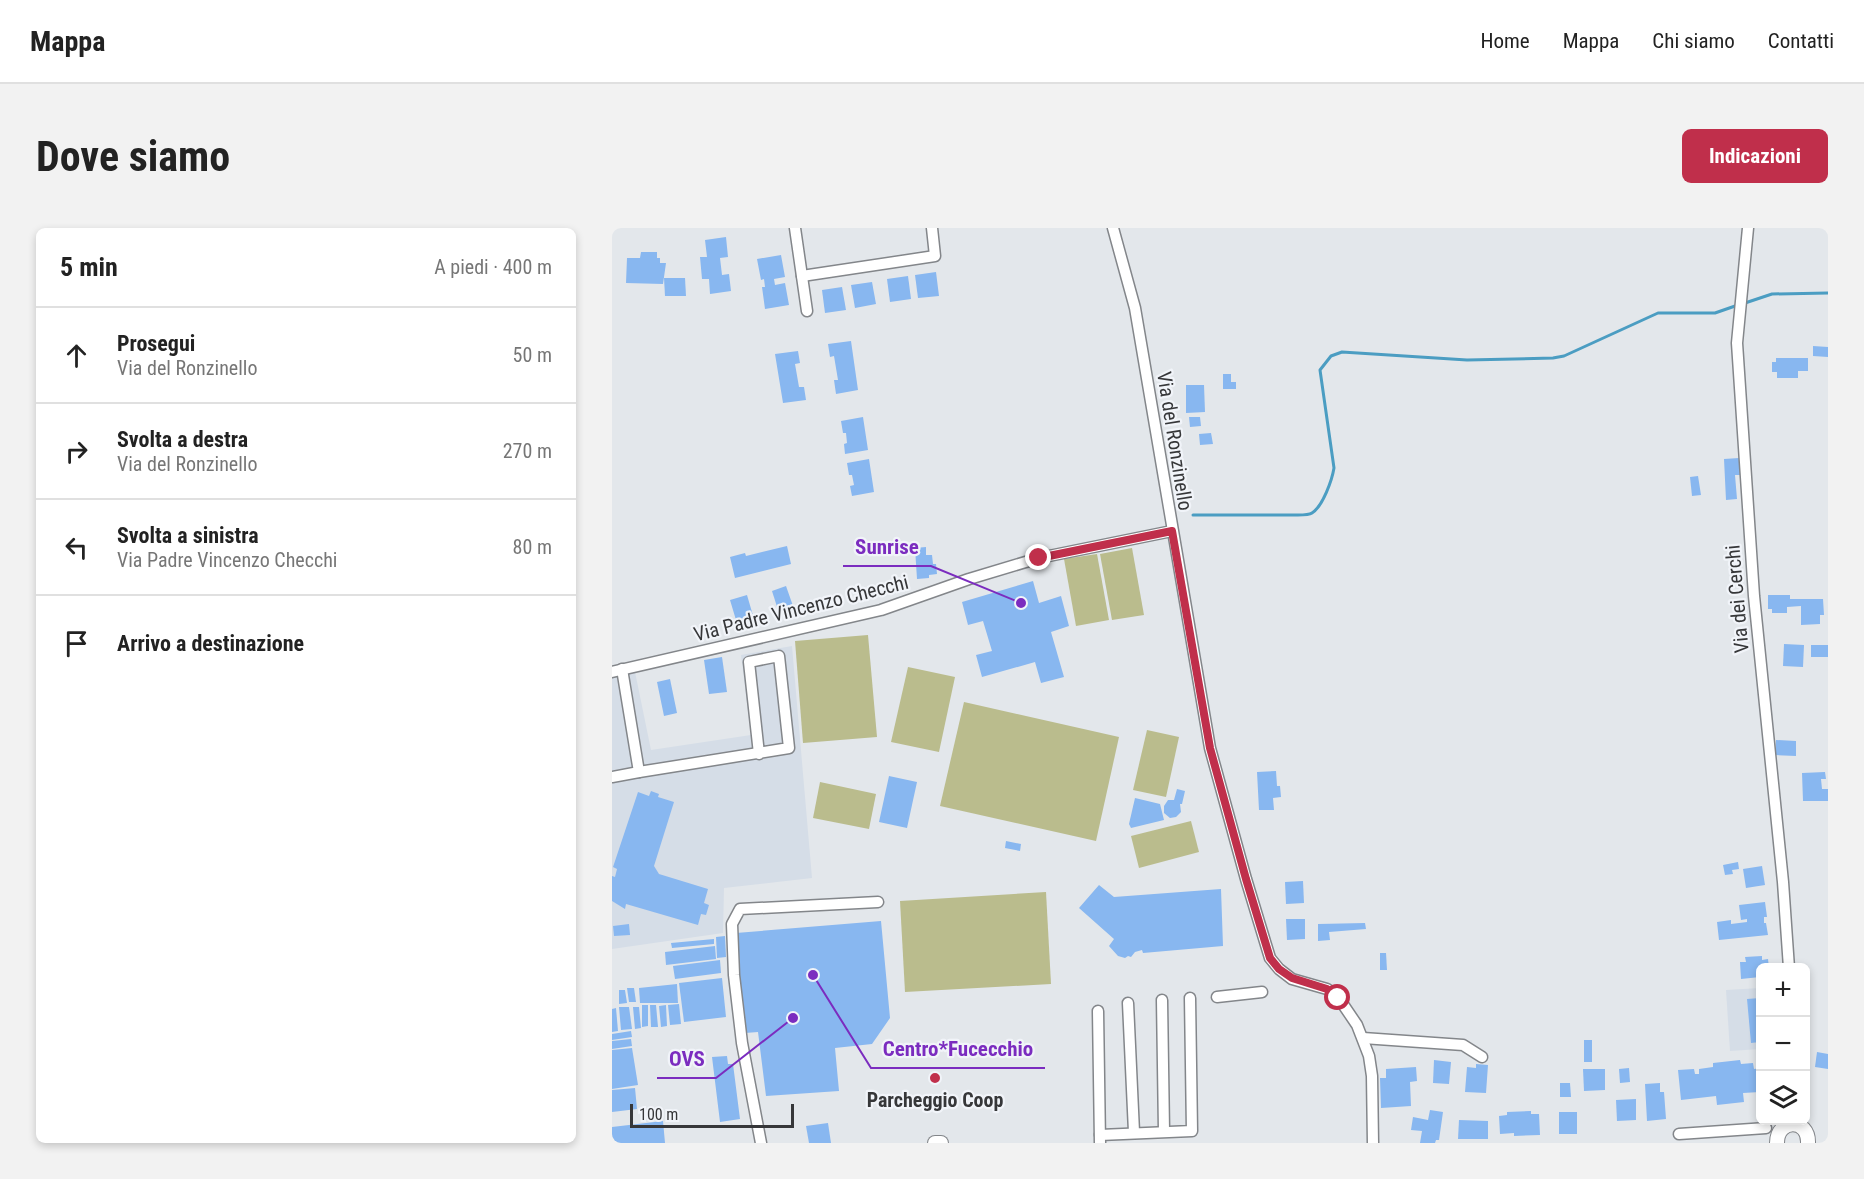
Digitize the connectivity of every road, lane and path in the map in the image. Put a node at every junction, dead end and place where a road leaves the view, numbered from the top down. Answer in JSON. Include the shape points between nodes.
{"nodes":[{"id":1,"x":795,"y":228,"type":"edge"},
{"id":2,"x":932,"y":228,"type":"edge"},
{"id":3,"x":1113,"y":228,"type":"edge"},
{"id":4,"x":1748,"y":228,"type":"edge"},
{"id":5,"x":802,"y":276,"type":"junction"},
{"id":6,"x":807,"y":311,"type":"dead end"},
{"id":7,"x":1172,"y":531,"type":"junction"},
{"id":8,"x":617,"y":670,"type":"edge"},
{"id":9,"x":759,"y":754,"type":"junction"},
{"id":10,"x":639,"y":772,"type":"junction"},
{"id":11,"x":612,"y":777,"type":"edge"},
{"id":12,"x":878,"y":902,"type":"dead end"},
{"id":13,"x":1789,"y":963,"type":"edge"},
{"id":14,"x":1262,"y":992,"type":"dead end"},
{"id":15,"x":1217,"y":997,"type":"dead end"},
{"id":16,"x":1190,"y":998,"type":"dead end"},
{"id":17,"x":1162,"y":1000,"type":"dead end"},
{"id":18,"x":1128,"y":1003,"type":"dead end"},
{"id":19,"x":1098,"y":1011,"type":"dead end"},
{"id":20,"x":1363,"y":1038,"type":"junction"},
{"id":21,"x":1482,"y":1057,"type":"dead end"},
{"id":22,"x":1789,"y":1125,"type":"edge"},
{"id":23,"x":1799,"y":1125,"type":"edge"},
{"id":24,"x":1766,"y":1128,"type":"dead end"},
{"id":25,"x":1739,"y":1130,"type":"junction"},
{"id":26,"x":1164,"y":1131,"type":"junction"},
{"id":27,"x":1134,"y":1132,"type":"junction"},
{"id":28,"x":1679,"y":1134,"type":"dead end"},
{"id":29,"x":1100,"y":1139,"type":"edge"},
{"id":30,"x":761,"y":1143,"type":"edge"},
{"id":31,"x":935,"y":1143,"type":"edge"},
{"id":32,"x":941,"y":1143,"type":"edge"},
{"id":33,"x":1373,"y":1143,"type":"edge"},
{"id":34,"x":1740,"y":1143,"type":"edge"},
{"id":35,"x":1777,"y":1143,"type":"edge"},
{"id":36,"x":1808,"y":1143,"type":"edge"}],
"edges":[{"from":1,"to":5,"type":"street"},
{"from":2,"to":5,"type":"street","via":[[935,256]]},
{"from":3,"to":7,"type":"street","name":"Via del Ronzinello","via":[[1135,308]]},
{"from":4,"to":13,"type":"street","name":"Via dei Cerchi","via":[[1737,343],[1754,596]]},
{"from":5,"to":6,"type":"street"},
{"from":7,"to":8,"type":"street","name":"Via Padre Vincenzo Checchi","via":[[1039,558],[881,610]]},
{"from":7,"to":20,"type":"street","name":"Via del Ronzinello","via":[[1210,748],[1270,958],[1292,978],[1327,989],[1338,998]]},
{"from":8,"to":10,"type":"street"},
{"from":9,"to":9,"type":"street","via":[[789,748],[778,656],[749,662]]},
{"from":9,"to":10,"type":"street"},
{"from":10,"to":11,"type":"street"},
{"from":12,"to":30,"type":"street","via":[[740,909],[732,924],[742,1043]]},
{"from":14,"to":15,"type":"street"},
{"from":16,"to":26,"type":"street","via":[[1192,1131]]},
{"from":17,"to":26,"type":"street"},
{"from":18,"to":27,"type":"street"},
{"from":19,"to":29,"type":"street"},
{"from":20,"to":21,"type":"street","via":[[1463,1045]]},
{"from":20,"to":33,"type":"street","name":"Via del Ronzinello","via":[[1372,1076]]},
{"from":22,"to":35,"type":"main road","via":[[1779,1133]]},
{"from":23,"to":36,"type":"main road"},
{"from":24,"to":25,"type":"street"},
{"from":25,"to":28,"type":"street"},
{"from":25,"to":34,"type":"street"},
{"from":26,"to":27,"type":"street"},
{"from":27,"to":29,"type":"street"},
{"from":31,"to":32,"type":"main road"}]}
